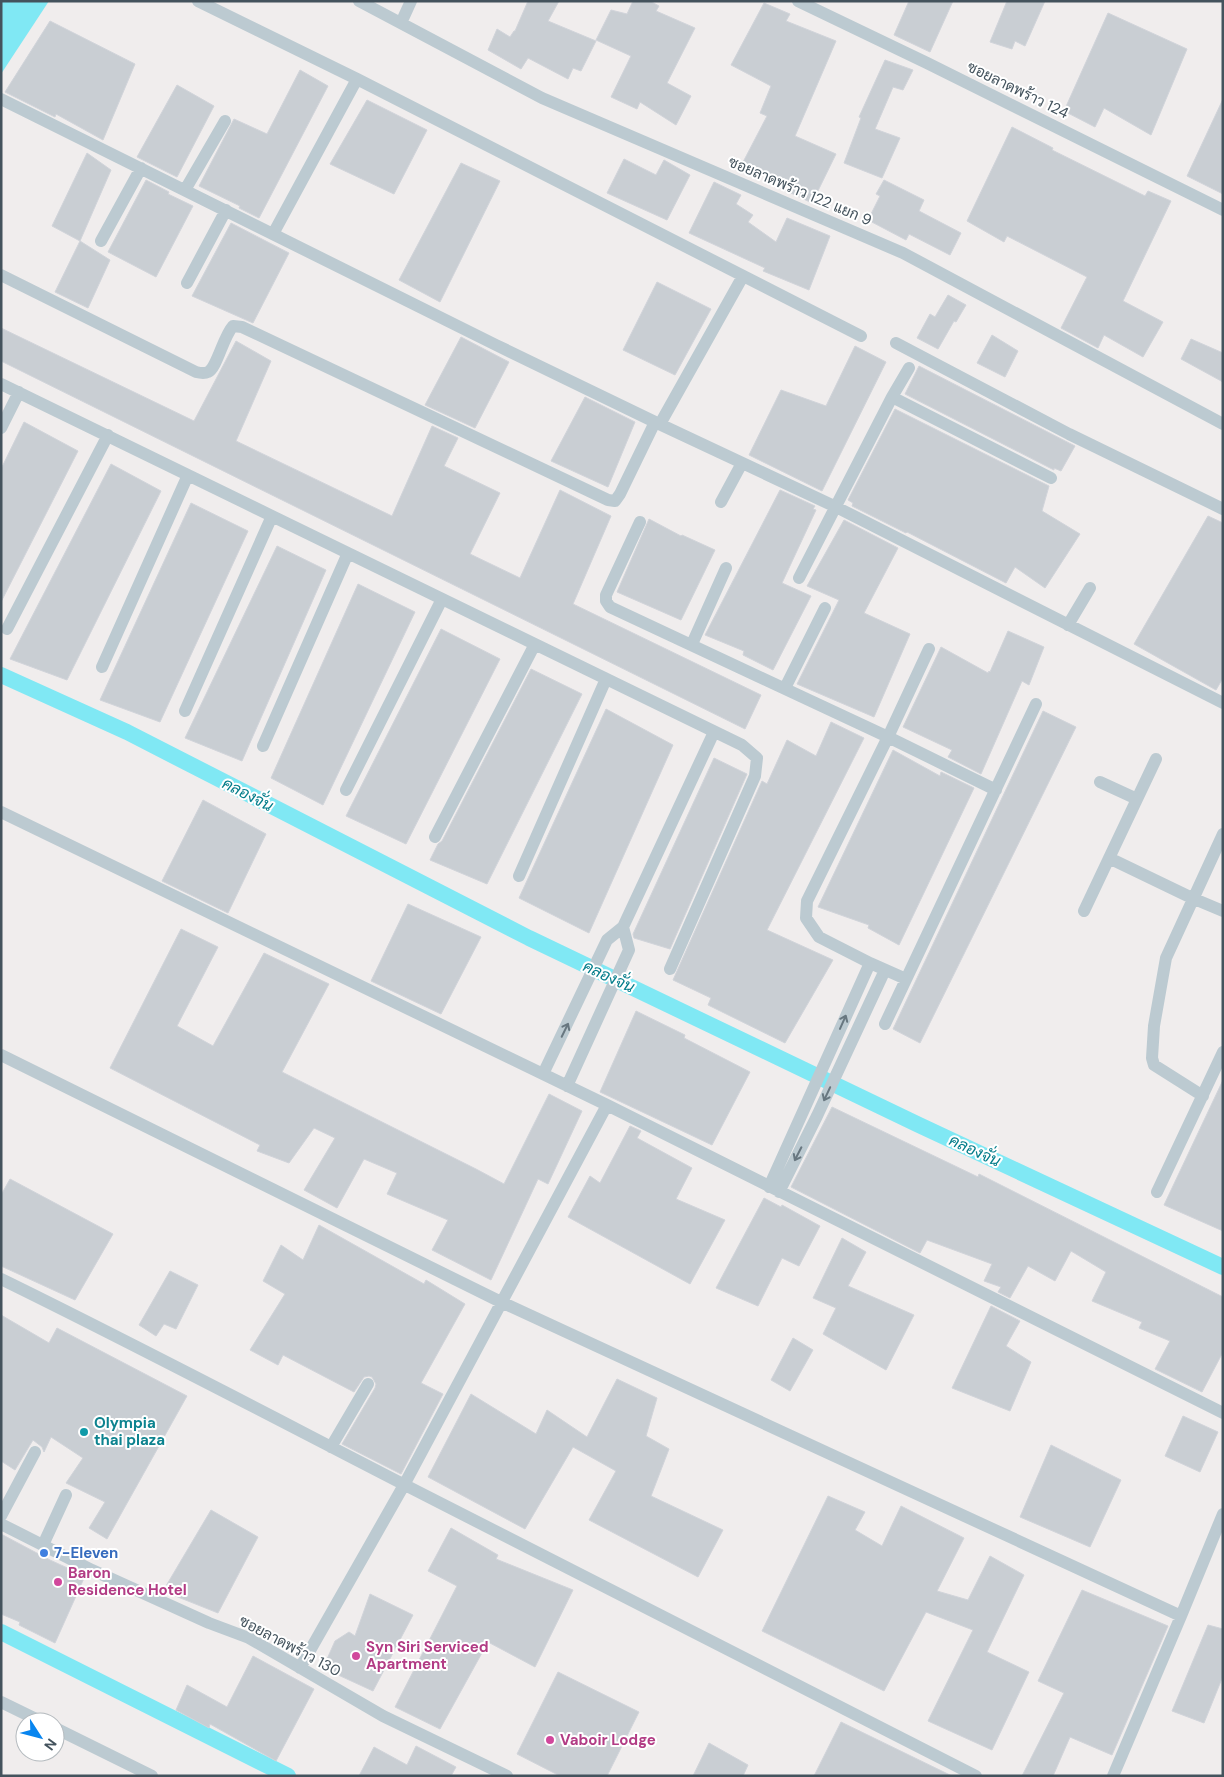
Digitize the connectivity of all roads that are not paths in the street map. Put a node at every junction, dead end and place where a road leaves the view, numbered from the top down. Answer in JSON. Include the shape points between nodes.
{"nodes":[{"id":1,"x":198,"y":1,"type":"edge"},
{"id":2,"x":359,"y":1,"type":"edge"},
{"id":3,"x":411,"y":1,"type":"edge"},
{"id":4,"x":798,"y":1,"type":"edge"},
{"id":5,"x":401,"y":23,"type":"junction"},
{"id":6,"x":357,"y":79,"type":"junction"},
{"id":7,"x":1,"y":99,"type":"edge"},
{"id":8,"x":225,"y":120,"type":"dead end"},
{"id":9,"x":141,"y":168,"type":"junction"},
{"id":10,"x":185,"y":190,"type":"junction"},
{"id":11,"x":226,"y":210,"type":"junction"},
{"id":12,"x":1223,"y":210,"type":"edge"},
{"id":13,"x":273,"y":234,"type":"junction"},
{"id":14,"x":102,"y":241,"type":"dead end"},
{"id":15,"x":1,"y":275,"type":"edge"},
{"id":16,"x":743,"y":276,"type":"junction"},
{"id":17,"x":187,"y":283,"type":"dead end"},
{"id":18,"x":861,"y":336,"type":"dead end"},
{"id":19,"x":896,"y":343,"type":"dead end"},
{"id":20,"x":909,"y":368,"type":"dead end"},
{"id":21,"x":1,"y":384,"type":"edge"},
{"id":22,"x":19,"y":392,"type":"junction"},
{"id":23,"x":892,"y":397,"type":"junction"},
{"id":24,"x":658,"y":423,"type":"junction"},
{"id":25,"x":1223,"y":424,"type":"edge"},
{"id":26,"x":1,"y":428,"type":"edge"},
{"id":27,"x":108,"y":435,"type":"junction"},
{"id":28,"x":742,"y":463,"type":"junction"},
{"id":29,"x":188,"y":474,"type":"junction"},
{"id":30,"x":1052,"y":478,"type":"dead end"},
{"id":31,"x":721,"y":502,"type":"dead end"},
{"id":32,"x":836,"y":507,"type":"junction"},
{"id":33,"x":1223,"y":509,"type":"edge"},
{"id":34,"x":272,"y":516,"type":"junction"},
{"id":35,"x":640,"y":522,"type":"dead end"},
{"id":36,"x":348,"y":553,"type":"junction"},
{"id":37,"x":726,"y":568,"type":"dead end"},
{"id":38,"x":800,"y":578,"type":"dead end"},
{"id":39,"x":1090,"y":588,"type":"dead end"},
{"id":40,"x":442,"y":599,"type":"junction"},
{"id":41,"x":825,"y":608,"type":"dead end"},
{"id":42,"x":1068,"y":625,"type":"junction"},
{"id":43,"x":6,"y":629,"type":"dead end"},
{"id":44,"x":535,"y":644,"type":"junction"},
{"id":45,"x":692,"y":644,"type":"junction"},
{"id":46,"x":929,"y":649,"type":"dead end"},
{"id":47,"x":102,"y":667,"type":"dead end"},
{"id":48,"x":606,"y":679,"type":"junction"},
{"id":49,"x":785,"y":688,"type":"junction"},
{"id":50,"x":1222,"y":700,"type":"edge"},
{"id":51,"x":1036,"y":704,"type":"dead end"},
{"id":52,"x":185,"y":711,"type":"dead end"},
{"id":53,"x":714,"y":732,"type":"junction"},
{"id":54,"x":888,"y":737,"type":"junction"},
{"id":55,"x":263,"y":746,"type":"dead end"},
{"id":56,"x":1156,"y":759,"type":"dead end"},
{"id":57,"x":1100,"y":782,"type":"dead end"},
{"id":58,"x":346,"y":790,"type":"dead end"},
{"id":59,"x":996,"y":790,"type":"junction"},
{"id":60,"x":1137,"y":799,"type":"junction"},
{"id":61,"x":1,"y":812,"type":"edge"},
{"id":62,"x":1223,"y":834,"type":"edge"},
{"id":63,"x":435,"y":837,"type":"dead end"},
{"id":64,"x":1109,"y":858,"type":"junction"},
{"id":65,"x":519,"y":876,"type":"dead end"},
{"id":66,"x":1192,"y":898,"type":"junction"},
{"id":67,"x":1084,"y":911,"type":"dead end"},
{"id":68,"x":1223,"y":911,"type":"edge"},
{"id":69,"x":623,"y":927,"type":"junction"},
{"id":70,"x":870,"y":963,"type":"junction"},
{"id":71,"x":670,"y":969,"type":"dead end"},
{"id":72,"x":885,"y":970,"type":"junction"},
{"id":73,"x":906,"y":979,"type":"junction"},
{"id":74,"x":885,"y":1024,"type":"dead end"},
{"id":75,"x":1223,"y":1052,"type":"edge"},
{"id":76,"x":829,"y":1054,"type":"junction"},
{"id":77,"x":1,"y":1055,"type":"edge"},
{"id":78,"x":840,"y":1066,"type":"junction"},
{"id":79,"x":543,"y":1074,"type":"junction"},
{"id":80,"x":567,"y":1086,"type":"junction"},
{"id":81,"x":1203,"y":1096,"type":"junction"},
{"id":82,"x":608,"y":1105,"type":"junction"},
{"id":83,"x":802,"y":1114,"type":"junction"},
{"id":84,"x":815,"y":1119,"type":"junction"},
{"id":85,"x":774,"y":1189,"type":"junction"},
{"id":86,"x":1157,"y":1192,"type":"dead end"},
{"id":87,"x":1,"y":1279,"type":"edge"},
{"id":88,"x":501,"y":1302,"type":"junction"},
{"id":89,"x":368,"y":1384,"type":"dead end"},
{"id":90,"x":1223,"y":1413,"type":"edge"},
{"id":91,"x":331,"y":1447,"type":"junction"},
{"id":92,"x":35,"y":1452,"type":"dead end"},
{"id":93,"x":404,"y":1485,"type":"junction"},
{"id":94,"x":66,"y":1495,"type":"dead end"},
{"id":95,"x":1223,"y":1514,"type":"edge"},
{"id":96,"x":1,"y":1516,"type":"edge"},
{"id":97,"x":1,"y":1524,"type":"edge"},
{"id":98,"x":43,"y":1545,"type":"junction"},
{"id":99,"x":1181,"y":1616,"type":"junction"},
{"id":100,"x":300,"y":1668,"type":"junction"},
{"id":101,"x":1,"y":1702,"type":"edge"},
{"id":102,"x":22,"y":1712,"type":"edge"},
{"id":103,"x":65,"y":1733,"type":"edge"},
{"id":104,"x":152,"y":1776,"type":"edge"},
{"id":105,"x":507,"y":1776,"type":"edge"},
{"id":106,"x":976,"y":1776,"type":"edge"},
{"id":107,"x":1113,"y":1776,"type":"edge"}],
"edges":[{"from":1,"to":6,"type":"street"},
{"from":2,"to":5,"type":"street","name":"ซอยลาดพร้าว 122 แยก 9"},
{"from":3,"to":5,"type":"street"},
{"from":4,"to":12,"type":"street","name":"ซอยลาดพร้าว 124"},
{"from":5,"to":25,"type":"street","name":"ซอยลาดพร้าว 122 แยก 9","via":[[542,98],[903,253]]},
{"from":6,"to":13,"type":"street"},
{"from":6,"to":16,"type":"street"},
{"from":7,"to":9,"type":"street"},
{"from":8,"to":10,"type":"street"},
{"from":9,"to":10,"type":"street"},
{"from":9,"to":14,"type":"street"},
{"from":10,"to":11,"type":"street"},
{"from":11,"to":13,"type":"street"},
{"from":11,"to":17,"type":"street"},
{"from":13,"to":24,"type":"street"},
{"from":15,"to":24,"type":"street","via":[[196,372],[206,373],[213,369],[226,333],[233,326],[242,327],[608,500],[615,500],[620,494]]},
{"from":16,"to":18,"type":"street"},
{"from":16,"to":24,"type":"street"},
{"from":19,"to":33,"type":"street","via":[[1069,434]]},
{"from":20,"to":23,"type":"street"},
{"from":21,"to":22,"type":"street"},
{"from":22,"to":26,"type":"street"},
{"from":22,"to":27,"type":"street"},
{"from":23,"to":30,"type":"street"},
{"from":23,"to":32,"type":"street"},
{"from":24,"to":28,"type":"street"},
{"from":27,"to":29,"type":"street"},
{"from":27,"to":43,"type":"street"},
{"from":28,"to":31,"type":"street"},
{"from":28,"to":32,"type":"street"},
{"from":29,"to":34,"type":"street"},
{"from":29,"to":47,"type":"street"},
{"from":32,"to":38,"type":"street"},
{"from":32,"to":42,"type":"street"},
{"from":34,"to":36,"type":"street"},
{"from":34,"to":52,"type":"street"},
{"from":35,"to":45,"type":"street","via":[[606,601],[610,606]]},
{"from":36,"to":40,"type":"street"},
{"from":36,"to":55,"type":"street"},
{"from":37,"to":45,"type":"street"},
{"from":39,"to":42,"type":"street"},
{"from":40,"to":44,"type":"street"},
{"from":40,"to":58,"type":"street"},
{"from":41,"to":49,"type":"street"},
{"from":42,"to":50,"type":"street"},
{"from":44,"to":48,"type":"street"},
{"from":44,"to":63,"type":"street"},
{"from":45,"to":49,"type":"street"},
{"from":46,"to":54,"type":"street"},
{"from":48,"to":53,"type":"street"},
{"from":48,"to":65,"type":"street"},
{"from":49,"to":54,"type":"street"},
{"from":51,"to":59,"type":"street"},
{"from":53,"to":69,"type":"street"},
{"from":53,"to":71,"type":"street","via":[[742,745],[757,758],[755,776]]},
{"from":54,"to":59,"type":"street"},
{"from":54,"to":70,"type":"street","via":[[807,901],[806,918],[819,937]]},
{"from":56,"to":60,"type":"street"},
{"from":57,"to":60,"type":"street"},
{"from":59,"to":73,"type":"street"},
{"from":60,"to":64,"type":"street"},
{"from":61,"to":79,"type":"street"},
{"from":62,"to":66,"type":"street"},
{"from":64,"to":66,"type":"street"},
{"from":64,"to":67,"type":"street"},
{"from":66,"to":68,"type":"street"},
{"from":66,"to":81,"type":"street","via":[[1166,958],[1152,1058],[1154,1065],[1163,1072]]},
{"from":79,"to":69,"type":"street","one_way":true,"via":[[607,940]]},
{"from":69,"to":80,"type":"street","via":[[629,950]]},
{"from":70,"to":72,"type":"street"},
{"from":76,"to":70,"type":"street","one_way":true},
{"from":72,"to":73,"type":"street"},
{"from":72,"to":78,"type":"street"},
{"from":73,"to":74,"type":"street"},
{"from":75,"to":81,"type":"street"},
{"from":76,"to":78,"type":"street"},
{"from":76,"to":83,"type":"street"},
{"from":77,"to":88,"type":"street"},
{"from":78,"to":84,"type":"street","one_way":true},
{"from":79,"to":80,"type":"street"},
{"from":80,"to":82,"type":"street"},
{"from":81,"to":86,"type":"street"},
{"from":82,"to":85,"type":"street"},
{"from":82,"to":88,"type":"street"},
{"from":83,"to":84,"type":"street"},
{"from":83,"to":85,"type":"street"},
{"from":84,"to":85,"type":"street","one_way":true},
{"from":85,"to":90,"type":"street"},
{"from":87,"to":91,"type":"street"},
{"from":88,"to":93,"type":"street"},
{"from":88,"to":99,"type":"street"},
{"from":89,"to":91,"type":"street"},
{"from":91,"to":93,"type":"street"},
{"from":92,"to":96,"type":"street"},
{"from":93,"to":100,"type":"street"},
{"from":93,"to":106,"type":"street"},
{"from":94,"to":98,"type":"street"},
{"from":95,"to":99,"type":"street"},
{"from":97,"to":98,"type":"street","name":"ซอยลาดพร้าว 130"},
{"from":98,"to":100,"type":"street","name":"ซอยลาดพร้าว 130","via":[[202,1620],[248,1638]]},
{"from":99,"to":107,"type":"street"},
{"from":100,"to":105,"type":"street","name":"ซอยลาดพร้าว 130","via":[[383,1716]]},
{"from":101,"to":102,"type":"street"},
{"from":103,"to":104,"type":"street"}]}
